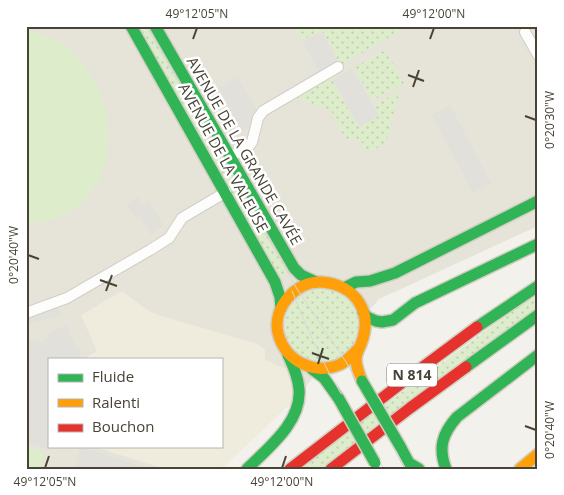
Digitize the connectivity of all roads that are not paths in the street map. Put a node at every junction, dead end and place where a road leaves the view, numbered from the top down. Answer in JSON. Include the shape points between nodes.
{"nodes":[{"id":1,"x":131,"y":26,"type":"edge"},
{"id":2,"x":156,"y":26,"type":"edge"},
{"id":3,"x":525,"y":32,"type":"dead end"},
{"id":4,"x":536,"y":49,"type":"edge"},
{"id":5,"x":338,"y":67,"type":"dead end"},
{"id":6,"x":230,"y":157,"type":"junction"},
{"id":7,"x":226,"y":192,"type":"junction"},
{"id":8,"x":538,"y":201,"type":"edge"},
{"id":9,"x":538,"y":244,"type":"edge"},
{"id":10,"x":370,"y":281,"type":"junction"},
{"id":11,"x":316,"y":282,"type":"junction"},
{"id":12,"x":538,"y":286,"type":"edge"},
{"id":13,"x":344,"y":288,"type":"junction"},
{"id":14,"x":361,"y":307,"type":"junction"},
{"id":15,"x":281,"y":308,"type":"junction"},
{"id":16,"x":26,"y":313,"type":"edge"},
{"id":17,"x":538,"y":315,"type":"edge"},
{"id":18,"x":358,"y":349,"type":"junction"},
{"id":19,"x":288,"y":354,"type":"junction"},
{"id":20,"x":538,"y":355,"type":"edge"},
{"id":21,"x":311,"y":368,"type":"junction"},
{"id":22,"x":538,"y":454,"type":"edge"},
{"id":23,"x":376,"y":466,"type":"edge"},
{"id":24,"x":247,"y":469,"type":"edge"},
{"id":25,"x":290,"y":469,"type":"edge"},
{"id":26,"x":330,"y":469,"type":"edge"},
{"id":27,"x":419,"y":469,"type":"edge"},
{"id":28,"x":446,"y":469,"type":"edge"},
{"id":29,"x":520,"y":469,"type":"edge"}],
"edges":[{"from":1,"to":7,"type":"main road","name":"AVENUE DE LA VALEUSE"},
{"from":2,"to":6,"type":"main road","name":"AVENUE DE LA GRANDE CAVÉE"},
{"from":3,"to":4,"type":"street"},
{"from":5,"to":6,"type":"street","via":[[264,111],[258,118],[250,146]]},
{"from":6,"to":11,"type":"main road","name":"AVENUE DE LA GRANDE CAVÉE","via":[[296,271]]},
{"from":7,"to":15,"type":"main road","name":"AVENUE DE LA VALEUSE","via":[[276,282]]},
{"from":7,"to":16,"type":"street","via":[[182,218],[168,238],[150,250],[66,298]]},
{"from":8,"to":10,"type":"main road","via":[[416,264]]},
{"from":9,"to":14,"type":"main road","via":[[414,303],[391,322],[374,321],[365,316]]},
{"from":10,"to":13,"type":"main road","via":[[356,282]]},
{"from":10,"to":14,"type":"main road","via":[[363,290]]},
{"from":11,"to":13,"type":"main road","via":[[330,282]]},
{"from":11,"to":15,"type":"main road","via":[[292,292]]},
{"from":12,"to":25,"type":"main road","number":"N 814","via":[[447,349]]},
{"from":13,"to":14,"type":"main road"},
{"from":14,"to":18,"type":"main road","via":[[365,329]]},
{"from":15,"to":19,"type":"main road","via":[[278,333]]},
{"from":17,"to":26,"type":"main road","number":"N 814"},
{"from":18,"to":21,"type":"main road","via":[[339,366]]},
{"from":18,"to":27,"type":"main road","bridge":true,"via":[[356,365],[362,381],[410,463]]},
{"from":19,"to":21,"type":"main road"},
{"from":19,"to":24,"type":"main road","via":[[299,382],[298,407],[282,433]]},
{"from":20,"to":28,"type":"main road","via":[[451,423],[442,443]]},
{"from":21,"to":23,"type":"main road","bridge":true,"via":[[330,384]]},
{"from":22,"to":29,"type":"main road"}]}
